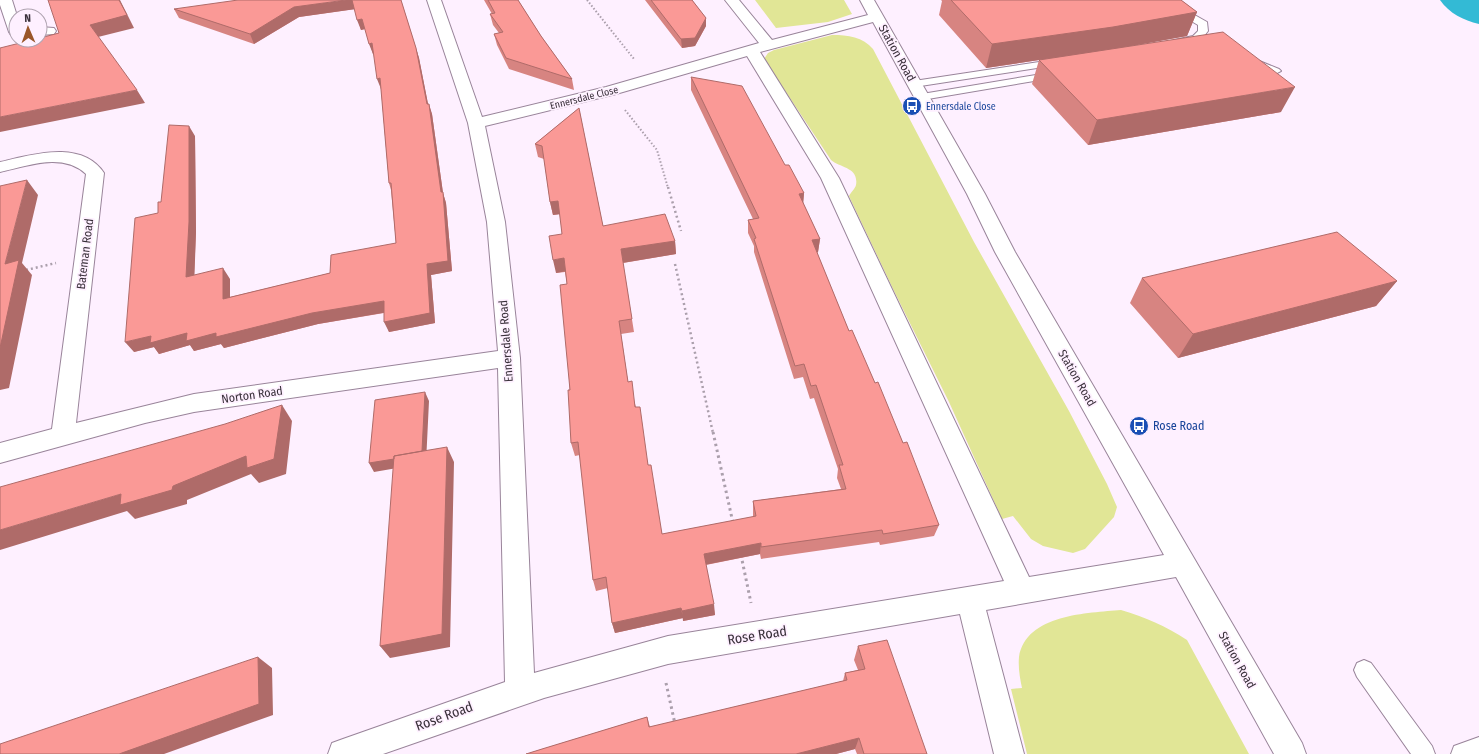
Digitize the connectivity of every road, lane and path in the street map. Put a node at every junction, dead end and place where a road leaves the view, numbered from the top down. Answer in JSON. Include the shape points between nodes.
{"nodes":[{"id":1,"x":5,"y":0,"type":"edge"},
{"id":2,"x":434,"y":0,"type":"edge"},
{"id":3,"x":587,"y":0,"type":"edge"},
{"id":4,"x":732,"y":0,"type":"edge"},
{"id":5,"x":1161,"y":0,"type":"edge"},
{"id":6,"x":872,"y":9,"type":"edge"},
{"id":7,"x":8,"y":14,"type":"edge"},
{"id":8,"x":1166,"y":44,"type":"edge"},
{"id":9,"x":759,"y":47,"type":"junction"},
{"id":10,"x":1239,"y":56,"type":"edge"},
{"id":11,"x":1067,"y":61,"type":"edge"},
{"id":12,"x":1275,"y":71,"type":"edge"},
{"id":13,"x":1066,"y":74,"type":"edge"},
{"id":14,"x":650,"y":79,"type":"junction"},
{"id":15,"x":610,"y":91,"type":"junction"},
{"id":16,"x":918,"y":91,"type":"junction"},
{"id":17,"x":476,"y":123,"type":"junction"},
{"id":18,"x":0,"y":167,"type":"edge"},
{"id":19,"x":681,"y":231,"type":"dead end"},
{"id":20,"x":85,"y":256,"type":"junction"},
{"id":21,"x":675,"y":264,"type":"dead end"},
{"id":22,"x":23,"y":271,"type":"dead end"},
{"id":23,"x":509,"y":358,"type":"junction"},
{"id":24,"x":63,"y":436,"type":"junction"},
{"id":25,"x":0,"y":453,"type":"edge"},
{"id":26,"x":734,"y":526,"type":"edge"},
{"id":27,"x":739,"y":549,"type":"edge"},
{"id":28,"x":1184,"y":564,"type":"junction"},
{"id":29,"x":1021,"y":590,"type":"junction"},
{"id":30,"x":970,"y":600,"type":"junction"},
{"id":31,"x":758,"y":634,"type":"junction"},
{"id":32,"x":660,"y":651,"type":"junction"},
{"id":33,"x":1364,"y":670,"type":"dead end"},
{"id":34,"x":520,"y":690,"type":"junction"},
{"id":35,"x":676,"y":731,"type":"edge"},
{"id":36,"x":1479,"y":748,"type":"edge"},
{"id":37,"x":343,"y":754,"type":"edge"},
{"id":38,"x":1009,"y":754,"type":"edge"},
{"id":39,"x":1290,"y":754,"type":"edge"},
{"id":40,"x":1424,"y":754,"type":"edge"},
{"id":41,"x":1462,"y":754,"type":"edge"}],
"edges":[{"from":1,"to":7,"type":"street"},
{"from":2,"to":17,"type":"street","name":"Ennersdale Road"},
{"from":3,"to":14,"type":"path"},
{"from":4,"to":9,"type":"street"},
{"from":5,"to":8,"type":"lane","via":[[1203,24],[1203,31],[1196,39]]},
{"from":6,"to":9,"type":"street","name":"Ennersdale Close"},
{"from":6,"to":16,"type":"street","name":"Station Road"},
{"from":9,"to":14,"type":"street","name":"Ennersdale Close"},
{"from":9,"to":29,"type":"street","via":[[830,178]]},
{"from":10,"to":12,"type":"lane"},
{"from":11,"to":16,"type":"lane"},
{"from":13,"to":16,"type":"lane"},
{"from":14,"to":15,"type":"street","name":"Ennersdale Close"},
{"from":15,"to":17,"type":"street","name":"Ennersdale Close"},
{"from":15,"to":19,"type":"path","via":[[657,150]]},
{"from":16,"to":28,"type":"street","name":"Station Road","via":[[976,194],[1005,252]]},
{"from":17,"to":23,"type":"street","name":"Ennersdale Road","via":[[496,222]]},
{"from":18,"to":20,"type":"street","name":"Bateman Road","via":[[58,157],[76,158],[88,164],[95,173]]},
{"from":20,"to":22,"type":"path"},
{"from":20,"to":24,"type":"street","name":"Bateman Road"},
{"from":21,"to":26,"type":"path"},
{"from":23,"to":24,"type":"street","name":"Norton Road","via":[[194,403]]},
{"from":23,"to":34,"type":"street","name":"Ennersdale Road"},
{"from":24,"to":25,"type":"street","name":"Norton Road"},
{"from":27,"to":31,"type":"path"},
{"from":28,"to":29,"type":"street","name":"Rose Road"},
{"from":28,"to":39,"type":"street","name":"Station Road"},
{"from":29,"to":30,"type":"street","name":"Rose Road"},
{"from":30,"to":31,"type":"street","name":"Rose Road"},
{"from":30,"to":38,"type":"street"},
{"from":31,"to":32,"type":"street","name":"Rose Road"},
{"from":32,"to":34,"type":"street","name":"Rose Road"},
{"from":32,"to":35,"type":"path"},
{"from":33,"to":40,"type":"lane"},
{"from":34,"to":37,"type":"street","name":"Rose Road","via":[[447,714]]},
{"from":36,"to":41,"type":"lane"}]}
